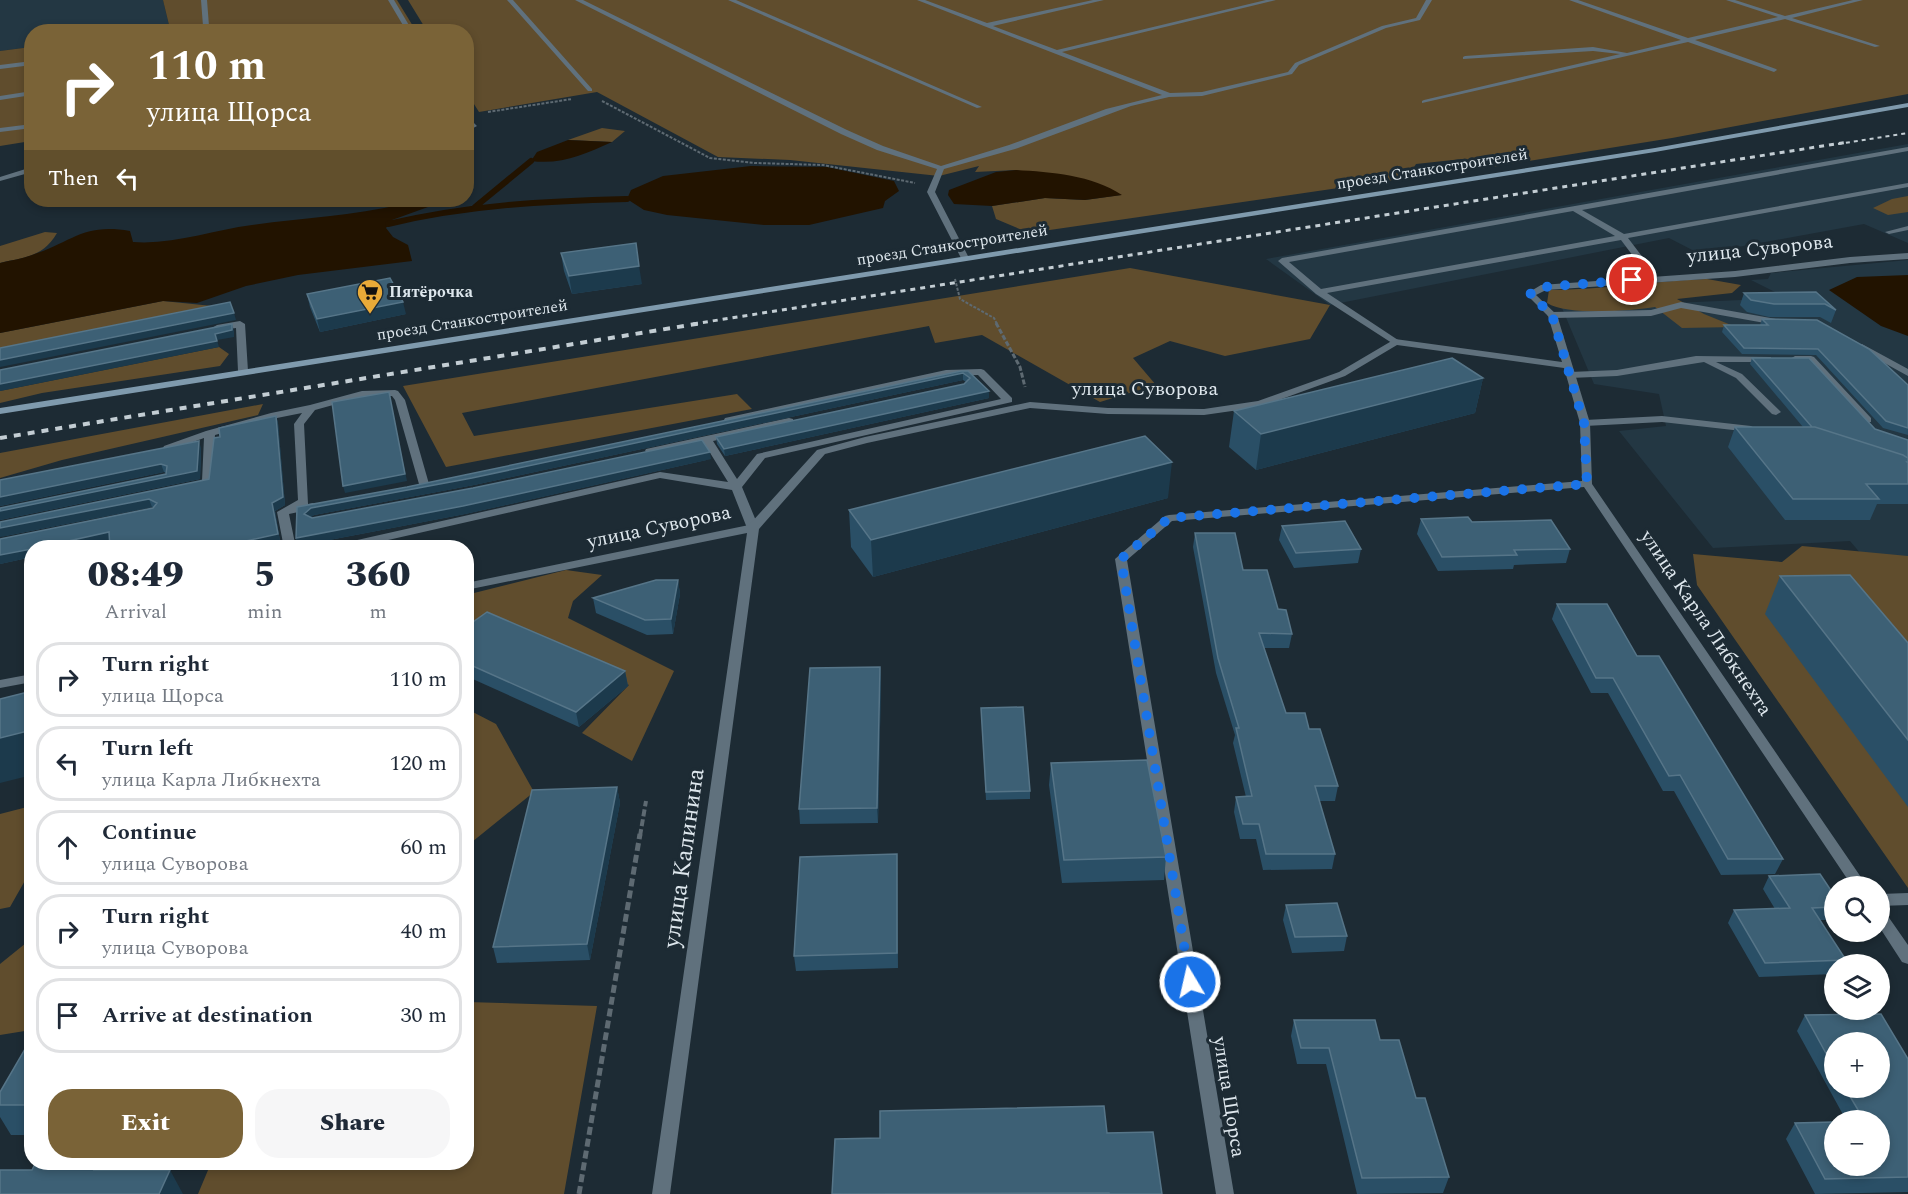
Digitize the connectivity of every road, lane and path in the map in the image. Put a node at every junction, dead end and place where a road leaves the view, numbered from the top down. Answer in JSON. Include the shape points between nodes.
{"nodes":[{"id":1,"x":204,"y":0,"type":"edge"},
{"id":2,"x":391,"y":0,"type":"edge"},
{"id":3,"x":510,"y":0,"type":"edge"},
{"id":4,"x":578,"y":0,"type":"edge"},
{"id":5,"x":731,"y":0,"type":"edge"},
{"id":6,"x":924,"y":0,"type":"edge"},
{"id":7,"x":1101,"y":0,"type":"edge"},
{"id":8,"x":1273,"y":0,"type":"edge"},
{"id":9,"x":1429,"y":0,"type":"edge"},
{"id":10,"x":1572,"y":0,"type":"edge"},
{"id":11,"x":1729,"y":0,"type":"edge"},
{"id":12,"x":1860,"y":0,"type":"edge"},
{"id":13,"x":1786,"y":17,"type":"junction"},
{"id":14,"x":206,"y":24,"type":"edge"},
{"id":15,"x":405,"y":24,"type":"edge"},
{"id":16,"x":988,"y":24,"type":"junction"},
{"id":17,"x":1685,"y":39,"type":"junction"},
{"id":18,"x":1878,"y":46,"type":"dead end"},
{"id":19,"x":1059,"y":51,"type":"junction"},
{"id":20,"x":1628,"y":54,"type":"junction"},
{"id":21,"x":1465,"y":58,"type":"dead end"},
{"id":22,"x":24,"y":64,"type":"edge"},
{"id":23,"x":0,"y":68,"type":"edge"},
{"id":24,"x":1774,"y":70,"type":"dead end"},
{"id":25,"x":590,"y":90,"type":"dead end"},
{"id":26,"x":24,"y":94,"type":"edge"},
{"id":27,"x":1169,"y":94,"type":"junction"},
{"id":28,"x":0,"y":98,"type":"edge"},
{"id":29,"x":574,"y":99,"type":"dead end"},
{"id":30,"x":601,"y":100,"type":"dead end"},
{"id":31,"x":1424,"y":102,"type":"dead end"},
{"id":32,"x":1908,"y":105,"type":"edge"},
{"id":33,"x":979,"y":107,"type":"dead end"},
{"id":34,"x":483,"y":113,"type":"dead end"},
{"id":35,"x":24,"y":127,"type":"edge"},
{"id":36,"x":0,"y":130,"type":"edge"},
{"id":37,"x":1908,"y":149,"type":"edge"},
{"id":38,"x":941,"y":168,"type":"junction"},
{"id":39,"x":24,"y":172,"type":"edge"},
{"id":40,"x":0,"y":179,"type":"edge"},
{"id":41,"x":1908,"y":186,"type":"edge"},
{"id":42,"x":931,"y":192,"type":"junction"},
{"id":43,"x":1575,"y":209,"type":"junction"},
{"id":44,"x":1908,"y":228,"type":"edge"},
{"id":45,"x":1889,"y":232,"type":"dead end"},
{"id":46,"x":1623,"y":237,"type":"junction"},
{"id":47,"x":1908,"y":256,"type":"edge"},
{"id":48,"x":965,"y":258,"type":"junction"},
{"id":49,"x":1654,"y":278,"type":"junction"},
{"id":50,"x":1319,"y":292,"type":"junction"},
{"id":51,"x":1552,"y":315,"type":"junction"},
{"id":52,"x":1789,"y":322,"type":"edge"},
{"id":53,"x":205,"y":331,"type":"edge"},
{"id":54,"x":1395,"y":342,"type":"junction"},
{"id":55,"x":1856,"y":344,"type":"edge"},
{"id":56,"x":1696,"y":359,"type":"junction"},
{"id":57,"x":1777,"y":359,"type":"edge"},
{"id":58,"x":1788,"y":359,"type":"edge"},
{"id":59,"x":1568,"y":370,"type":"junction"},
{"id":60,"x":243,"y":371,"type":"junction"},
{"id":61,"x":1908,"y":373,"type":"edge"},
{"id":62,"x":1030,"y":405,"type":"junction"},
{"id":63,"x":311,"y":408,"type":"junction"},
{"id":64,"x":0,"y":411,"type":"edge"},
{"id":65,"x":1776,"y":412,"type":"dead end"},
{"id":66,"x":800,"y":419,"type":"edge"},
{"id":67,"x":714,"y":423,"type":"edge"},
{"id":68,"x":1584,"y":423,"type":"junction"},
{"id":69,"x":1760,"y":430,"type":"edge"},
{"id":70,"x":1878,"y":432,"type":"edge"},
{"id":71,"x":210,"y":433,"type":"junction"},
{"id":72,"x":706,"y":438,"type":"junction"},
{"id":73,"x":156,"y":451,"type":"edge"},
{"id":74,"x":636,"y":454,"type":"edge"},
{"id":75,"x":436,"y":482,"type":"edge"},
{"id":76,"x":1587,"y":484,"type":"junction"},
{"id":77,"x":736,"y":487,"type":"junction"},
{"id":78,"x":184,"y":488,"type":"edge"},
{"id":79,"x":327,"y":504,"type":"edge"},
{"id":80,"x":283,"y":512,"type":"junction"},
{"id":81,"x":753,"y":528,"type":"junction"},
{"id":82,"x":288,"y":540,"type":"edge"},
{"id":83,"x":371,"y":540,"type":"edge"},
{"id":84,"x":474,"y":585,"type":"edge"},
{"id":85,"x":24,"y":680,"type":"edge"},
{"id":86,"x":0,"y":684,"type":"edge"},
{"id":87,"x":646,"y":801,"type":"dead end"},
{"id":88,"x":1853,"y":876,"type":"edge"},
{"id":89,"x":1908,"y":899,"type":"edge"},
{"id":90,"x":1890,"y":900,"type":"edge"},
{"id":91,"x":1890,"y":931,"type":"edge"},
{"id":92,"x":1908,"y":958,"type":"edge"},
{"id":93,"x":579,"y":1194,"type":"edge"},
{"id":94,"x":661,"y":1194,"type":"edge"},
{"id":95,"x":1225,"y":1194,"type":"edge"}],
"edges":[{"from":1,"to":14,"type":"street"},
{"from":2,"to":15,"type":"street"},
{"from":3,"to":25,"type":"street"},
{"from":4,"to":38,"type":"street","via":[[844,132]]},
{"from":5,"to":33,"type":"street"},
{"from":6,"to":16,"type":"street"},
{"from":7,"to":16,"type":"street"},
{"from":8,"to":19,"type":"street"},
{"from":9,"to":27,"type":"street","via":[[1418,19],[1384,27],[1297,64],[1290,73],[1202,94]]},
{"from":10,"to":17,"type":"street"},
{"from":11,"to":13,"type":"street"},
{"from":12,"to":13,"type":"street"},
{"from":13,"to":17,"type":"street"},
{"from":13,"to":18,"type":"street"},
{"from":16,"to":19,"type":"street"},
{"from":17,"to":20,"type":"street"},
{"from":17,"to":24,"type":"street"},
{"from":19,"to":27,"type":"street"},
{"from":20,"to":21,"type":"street","via":[[1593,49]]},
{"from":20,"to":31,"type":"street"},
{"from":22,"to":23,"type":"street"},
{"from":26,"to":28,"type":"street"},
{"from":27,"to":38,"type":"street","via":[[1091,115],[1009,148]]},
{"from":29,"to":34,"type":"path"},
{"from":30,"to":42,"type":"path","via":[[710,158],[823,165],[914,182]]},
{"from":32,"to":48,"type":"main road","name":"проезд Станкостроителей","via":[[1655,150]]},
{"from":35,"to":36,"type":"street"},
{"from":37,"to":43,"type":"street"},
{"from":38,"to":42,"type":"street"},
{"from":39,"to":40,"type":"street"},
{"from":41,"to":46,"type":"street"},
{"from":42,"to":48,"type":"street"},
{"from":43,"to":46,"type":"street"},
{"from":43,"to":50,"type":"street","via":[[1282,261]]},
{"from":44,"to":45,"type":"street"},
{"from":46,"to":49,"type":"street"},
{"from":46,"to":50,"type":"street"},
{"from":47,"to":49,"type":"street","name":"улица Суворова","via":[[1735,274]]},
{"from":48,"to":60,"type":"main road","name":"проезд Станкостроителей"},
{"from":48,"to":62,"type":"path","via":[[954,281],[960,299],[994,318],[1020,367]]},
{"from":49,"to":51,"type":"street","name":"улица Суворова","via":[[1544,287],[1530,294]]},
{"from":50,"to":54,"type":"street"},
{"from":51,"to":52,"type":"street","via":[[1651,313],[1681,305]]},
{"from":51,"to":59,"type":"street","name":"улица Суворова"},
{"from":53,"to":60,"type":"street","via":[[240,324]]},
{"from":54,"to":59,"type":"street"},
{"from":54,"to":62,"type":"street","name":"улица Суворова","via":[[1342,375],[1260,404],[1204,412]]},
{"from":55,"to":61,"type":"street"},
{"from":56,"to":57,"type":"street"},
{"from":56,"to":59,"type":"street","via":[[1617,373]]},
{"from":56,"to":65,"type":"street","via":[[1739,376]]},
{"from":58,"to":70,"type":"street","via":[[1811,359]]},
{"from":59,"to":68,"type":"street"},
{"from":60,"to":64,"type":"main road","name":"проезд Станкостроителей"},
{"from":62,"to":81,"type":"street","name":"улица Суворова","via":[[821,452]]},
{"from":63,"to":71,"type":"street"},
{"from":63,"to":75,"type":"street","via":[[362,394],[395,393],[400,400],[419,485]]},
{"from":63,"to":80,"type":"street","via":[[299,424],[304,502]]},
{"from":66,"to":72,"type":"street"},
{"from":67,"to":77,"type":"street","via":[[946,374],[981,372],[1008,400],[761,456]]},
{"from":68,"to":69,"type":"street","via":[[1662,419]]},
{"from":68,"to":76,"type":"street"},
{"from":71,"to":73,"type":"street"},
{"from":71,"to":78,"type":"street","via":[[207,483]]},
{"from":72,"to":74,"type":"street"},
{"from":72,"to":77,"type":"street"},
{"from":76,"to":88,"type":"street","name":"улица Карла Либкнехта"},
{"from":76,"to":95,"type":"street","name":"улица Щорса","via":[[1169,518],[1121,559]]},
{"from":77,"to":81,"type":"street"},
{"from":77,"to":83,"type":"street","via":[[660,475]]},
{"from":79,"to":80,"type":"street"},
{"from":80,"to":82,"type":"street"},
{"from":81,"to":84,"type":"street","name":"улица Суворова"},
{"from":81,"to":94,"type":"street","name":"улица Калинина"},
{"from":85,"to":86,"type":"street"},
{"from":87,"to":93,"type":"path"},
{"from":89,"to":90,"type":"street"},
{"from":91,"to":92,"type":"street"}]}
